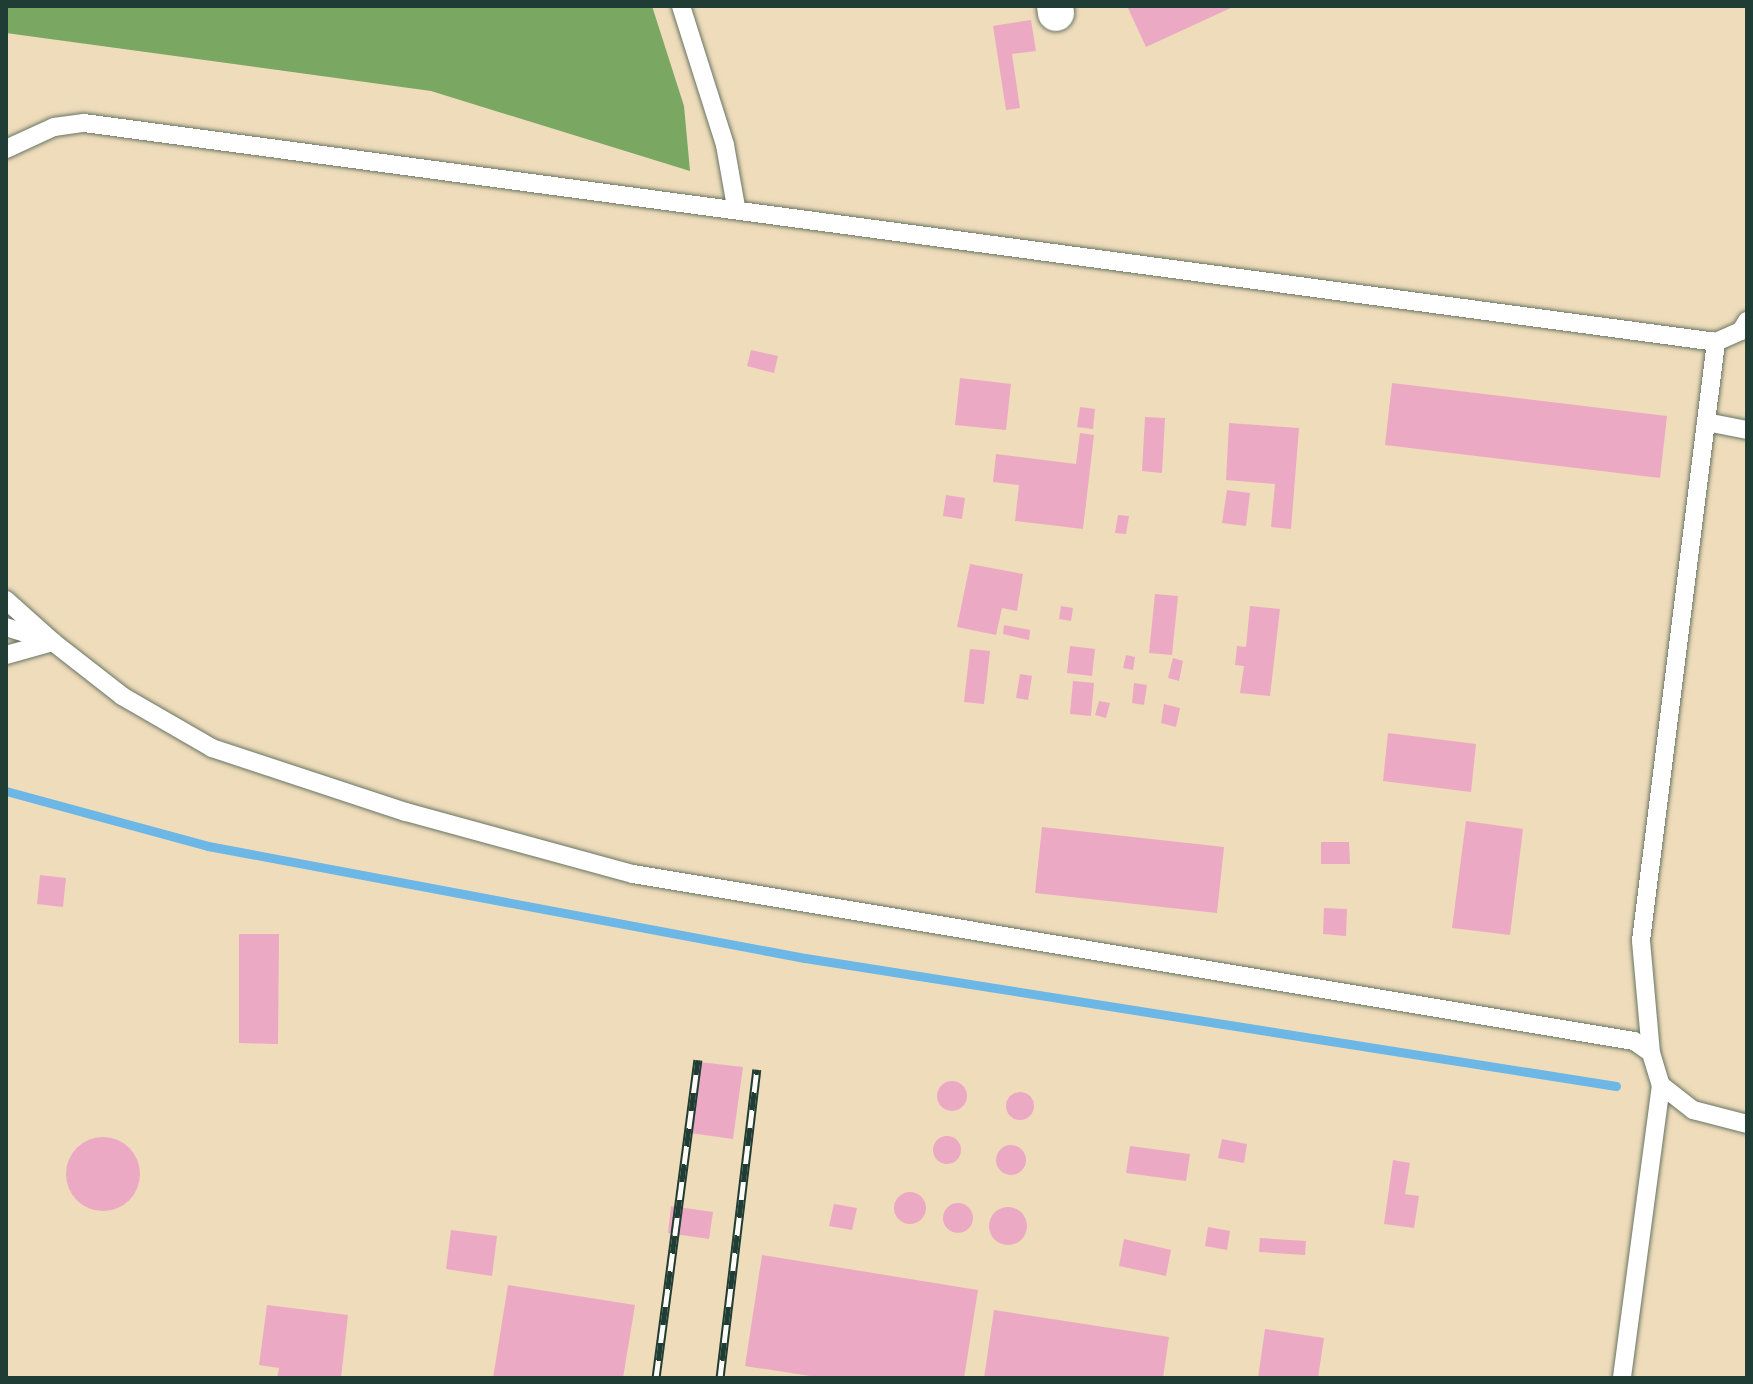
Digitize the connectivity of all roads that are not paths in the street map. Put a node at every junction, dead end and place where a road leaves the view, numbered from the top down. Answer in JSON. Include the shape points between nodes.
{"nodes":[{"id":1,"x":681,"y":6,"type":"edge"},
{"id":2,"x":6,"y":149,"type":"edge"},
{"id":3,"x":736,"y":207,"type":"junction"},
{"id":4,"x":1747,"y":321,"type":"edge"},
{"id":5,"x":1716,"y":342,"type":"junction"},
{"id":6,"x":1706,"y":422,"type":"junction"},
{"id":7,"x":1747,"y":430,"type":"edge"},
{"id":8,"x":6,"y":600,"type":"edge"},
{"id":9,"x":6,"y":627,"type":"edge"},
{"id":10,"x":53,"y":642,"type":"junction"},
{"id":11,"x":6,"y":655,"type":"edge"},
{"id":12,"x":1651,"y":1053,"type":"junction"},
{"id":13,"x":1661,"y":1085,"type":"junction"},
{"id":14,"x":1747,"y":1124,"type":"edge"},
{"id":15,"x":1622,"y":1378,"type":"edge"}],
"edges":[{"from":1,"to":3,"type":"lane","via":[[725,145]]},
{"from":2,"to":3,"type":"lane","via":[[54,127],[84,123]]},
{"from":3,"to":5,"type":"lane"},
{"from":4,"to":5,"type":"lane","via":[[1741,331]]},
{"from":5,"to":6,"type":"lane"},
{"from":6,"to":7,"type":"lane"},
{"from":6,"to":12,"type":"lane","via":[[1641,941]]},
{"from":8,"to":10,"type":"lane"},
{"from":9,"to":10,"type":"lane"},
{"from":10,"to":11,"type":"lane"},
{"from":10,"to":12,"type":"lane","via":[[122,696],[212,748],[406,812],[633,874],[1634,1041]]},
{"from":12,"to":13,"type":"lane"},
{"from":13,"to":14,"type":"lane","via":[[1693,1110]]},
{"from":13,"to":15,"type":"lane"}]}
